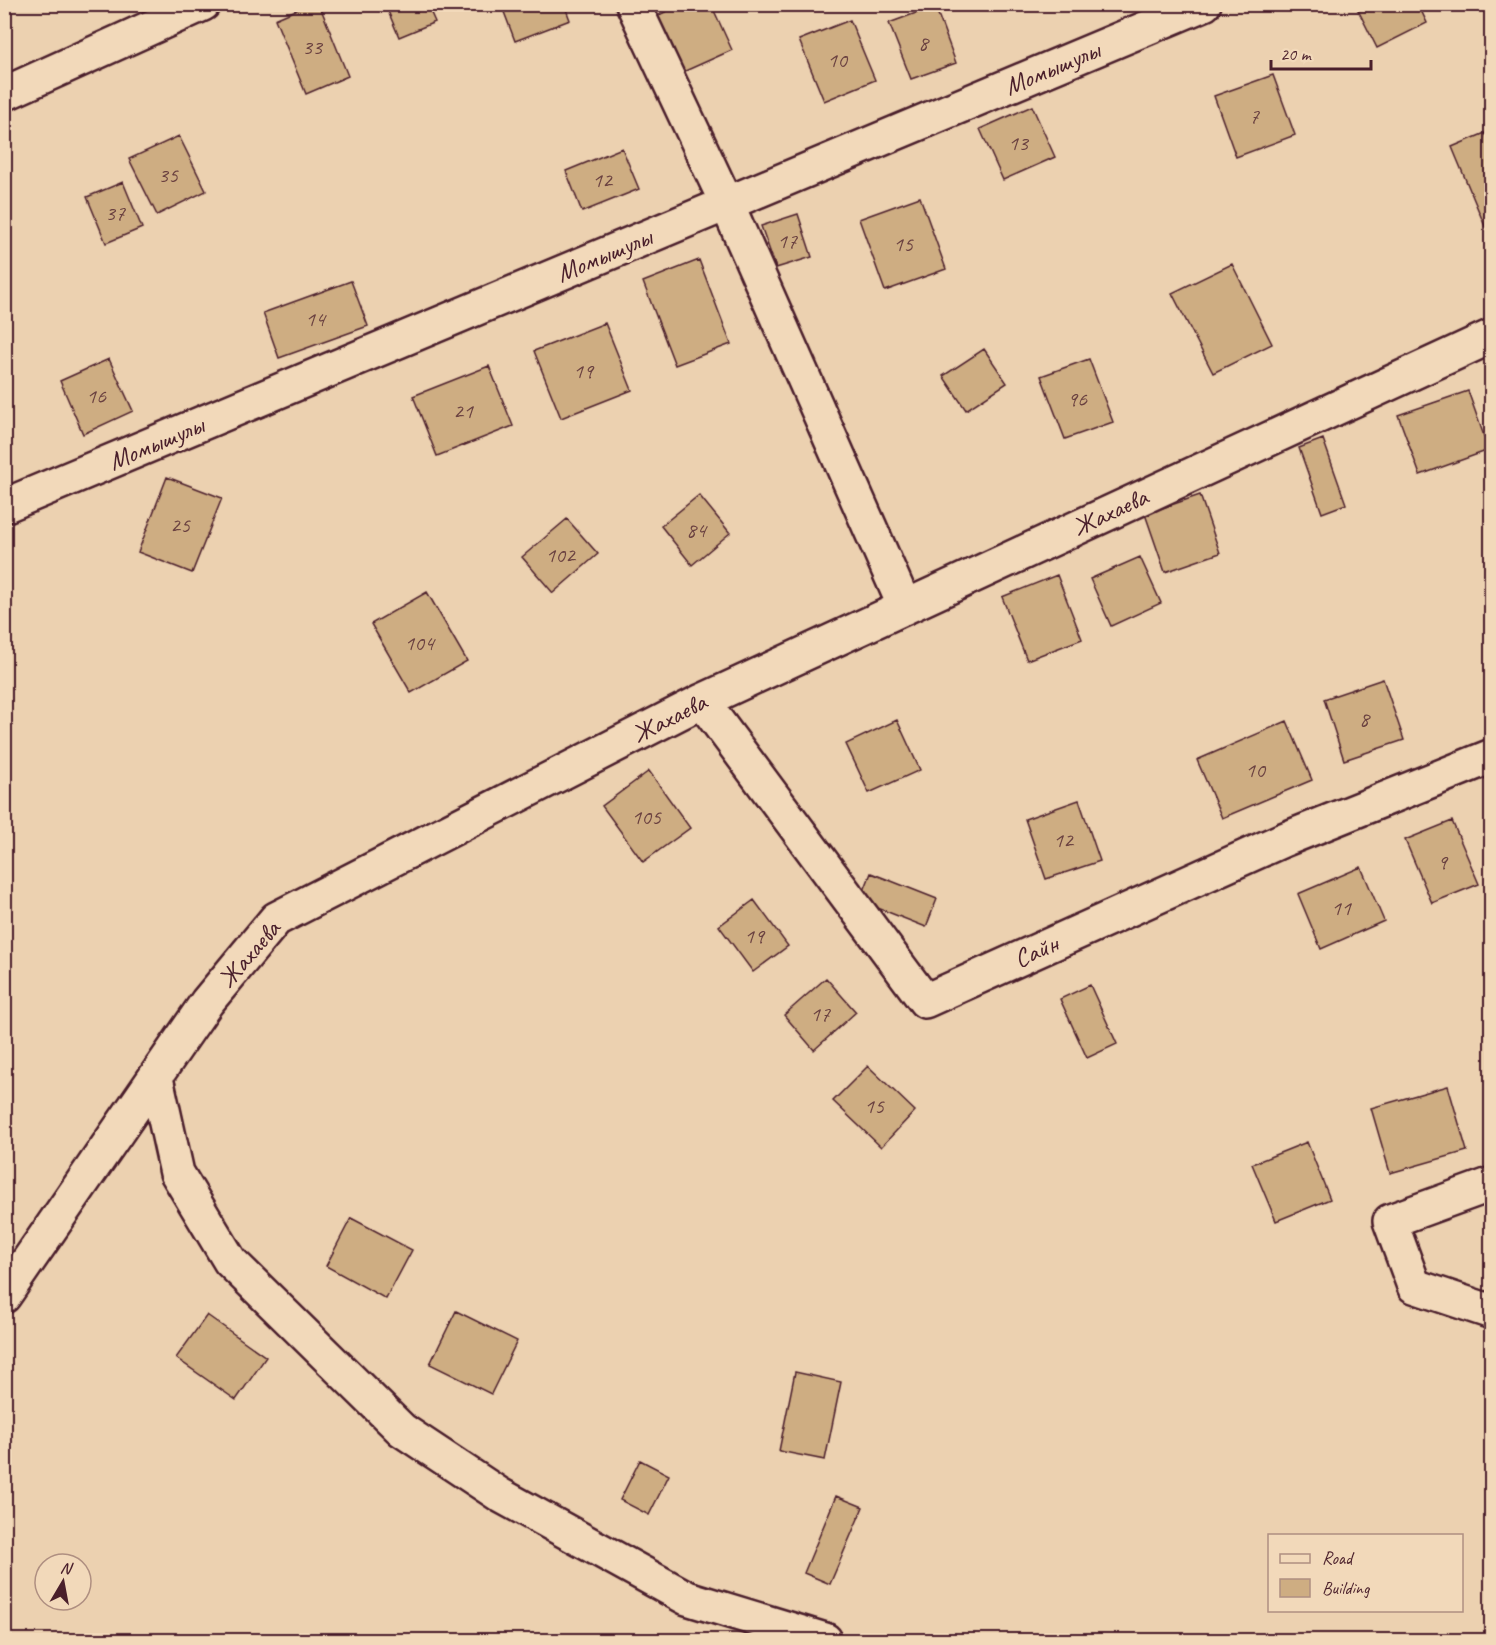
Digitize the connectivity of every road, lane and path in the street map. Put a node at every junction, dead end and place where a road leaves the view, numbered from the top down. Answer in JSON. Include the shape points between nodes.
{"nodes":[{"id":1,"x":203,"y":4,"type":"edge"},
{"id":2,"x":633,"y":4,"type":"edge"},
{"id":3,"x":1204,"y":4,"type":"edge"},
{"id":4,"x":4,"y":94,"type":"edge"},
{"id":5,"x":727,"y":204,"type":"junction"},
{"id":6,"x":1491,"y":336,"type":"edge"},
{"id":7,"x":4,"y":506,"type":"edge"},
{"id":8,"x":905,"y":607,"type":"junction"},
{"id":9,"x":702,"y":701,"type":"junction"},
{"id":10,"x":1491,"y":756,"type":"edge"},
{"id":11,"x":156,"y":1078,"type":"junction"},
{"id":12,"x":1491,"y":1184,"type":"edge"},
{"id":13,"x":4,"y":1296,"type":"edge"},
{"id":14,"x":1491,"y":1312,"type":"edge"},
{"id":15,"x":825,"y":1641,"type":"edge"}],
"edges":[{"from":1,"to":4,"type":"street"},
{"from":2,"to":5,"type":"street"},
{"from":3,"to":5,"type":"street","name":"Момышулы"},
{"from":5,"to":7,"type":"street","name":"Момышулы"},
{"from":5,"to":8,"type":"street"},
{"from":6,"to":8,"type":"street","name":"Жахаева"},
{"from":8,"to":9,"type":"street","name":"Жахаева"},
{"from":9,"to":10,"type":"street","name":"Сайн","via":[[925,1001],[1283,840]]},
{"from":9,"to":11,"type":"street","name":"Жахаева","via":[[276,919],[207,1002]]},
{"from":11,"to":13,"type":"street","name":"Жахаева"},
{"from":11,"to":15,"type":"street","via":[[177,1173],[230,1261],[402,1430],[500,1495],[687,1598]]},
{"from":12,"to":14,"type":"street","via":[[1390,1221],[1414,1286]]}]}
